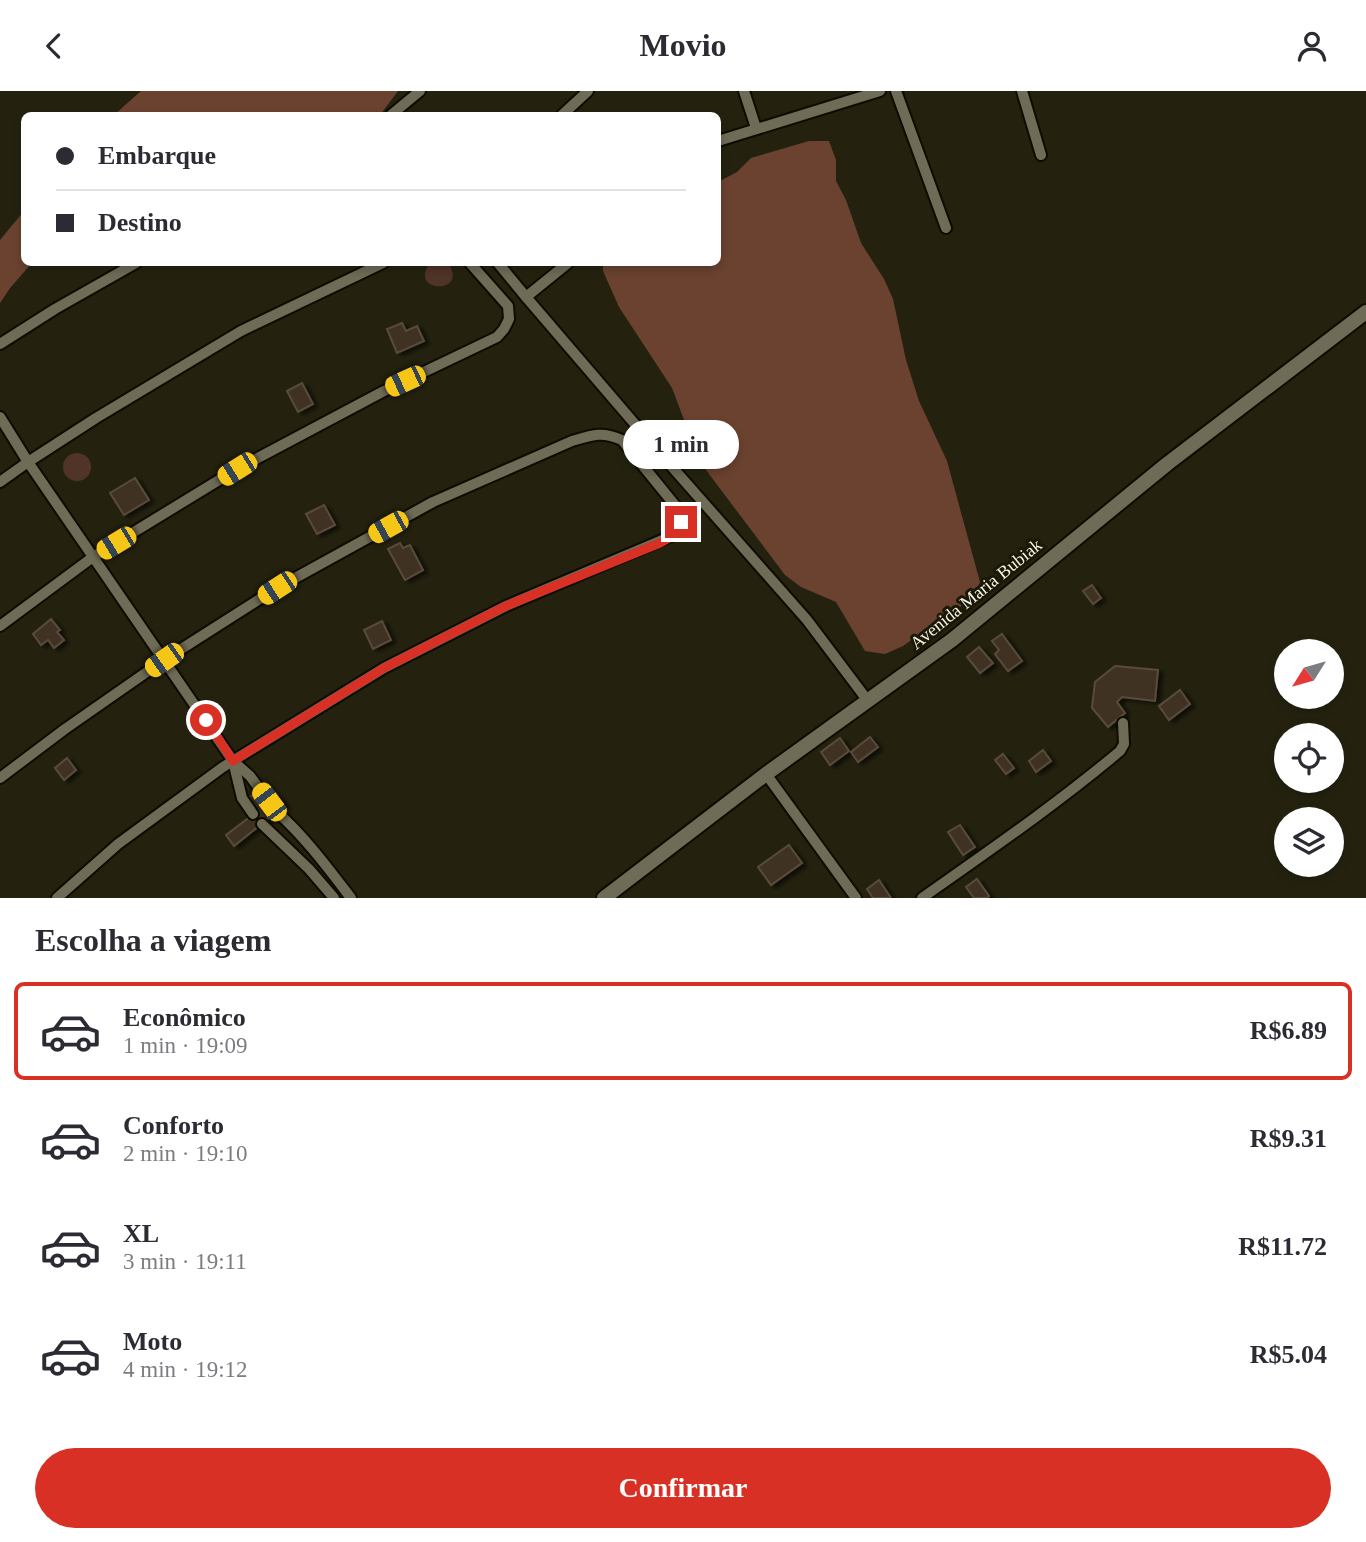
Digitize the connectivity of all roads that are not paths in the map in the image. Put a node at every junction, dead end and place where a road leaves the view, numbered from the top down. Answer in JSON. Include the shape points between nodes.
{"nodes":[{"id":1,"x":420,"y":91,"type":"edge"},
{"id":2,"x":588,"y":91,"type":"edge"},
{"id":3,"x":744,"y":91,"type":"edge"},
{"id":4,"x":880,"y":91,"type":"edge"},
{"id":5,"x":896,"y":91,"type":"edge"},
{"id":6,"x":1022,"y":91,"type":"edge"},
{"id":7,"x":395,"y":112,"type":"edge"},
{"id":8,"x":565,"y":112,"type":"edge"},
{"id":9,"x":756,"y":128,"type":"junction"},
{"id":10,"x":721,"y":140,"type":"edge"},
{"id":11,"x":1041,"y":155,"type":"dead end"},
{"id":12,"x":946,"y":228,"type":"dead end"},
{"id":13,"x":131,"y":266,"type":"edge"},
{"id":14,"x":377,"y":266,"type":"edge"},
{"id":15,"x":473,"y":266,"type":"edge"},
{"id":16,"x":500,"y":266,"type":"edge"},
{"id":17,"x":564,"y":266,"type":"edge"},
{"id":18,"x":526,"y":297,"type":"junction"},
{"id":19,"x":1366,"y":312,"type":"edge"},
{"id":20,"x":0,"y":344,"type":"edge"},
{"id":21,"x":0,"y":417,"type":"edge"},
{"id":22,"x":27,"y":462,"type":"junction"},
{"id":23,"x":0,"y":482,"type":"edge"},
{"id":24,"x":93,"y":557,"type":"junction"},
{"id":25,"x":0,"y":626,"type":"edge"},
{"id":26,"x":164,"y":660,"type":"junction"},
{"id":27,"x":868,"y":701,"type":"junction"},
{"id":28,"x":1123,"y":723,"type":"dead end"},
{"id":29,"x":233,"y":761,"type":"junction"},
{"id":30,"x":766,"y":774,"type":"junction"},
{"id":31,"x":0,"y":778,"type":"edge"},
{"id":32,"x":269,"y":802,"type":"dead end"},
{"id":33,"x":277,"y":812,"type":"dead end"},
{"id":34,"x":253,"y":814,"type":"dead end"},
{"id":35,"x":286,"y":820,"type":"junction"},
{"id":36,"x":262,"y":824,"type":"dead end"},
{"id":37,"x":273,"y":833,"type":"junction"},
{"id":38,"x":57,"y":898,"type":"edge"},
{"id":39,"x":334,"y":898,"type":"edge"},
{"id":40,"x":351,"y":898,"type":"edge"},
{"id":41,"x":604,"y":898,"type":"edge"},
{"id":42,"x":856,"y":898,"type":"edge"},
{"id":43,"x":922,"y":898,"type":"edge"}],
"edges":[{"from":1,"to":7,"type":"street"},
{"from":2,"to":8,"type":"street"},
{"from":3,"to":9,"type":"street"},
{"from":4,"to":9,"type":"street"},
{"from":5,"to":12,"type":"street"},
{"from":6,"to":11,"type":"street"},
{"from":9,"to":10,"type":"street"},
{"from":13,"to":20,"type":"street"},
{"from":14,"to":22,"type":"street","via":[[242,331]]},
{"from":15,"to":24,"type":"street","via":[[508,306],[509,319],[497,337],[237,469]]},
{"from":16,"to":18,"type":"street"},
{"from":17,"to":18,"type":"street"},
{"from":18,"to":27,"type":"street","via":[[807,620]]},
{"from":19,"to":27,"type":"street","name":"Avenida Maria Bubiak","via":[[1167,464],[952,640]]},
{"from":21,"to":22,"type":"street"},
{"from":22,"to":23,"type":"street"},
{"from":22,"to":24,"type":"street"},
{"from":24,"to":25,"type":"street"},
{"from":24,"to":26,"type":"street"},
{"from":26,"to":29,"type":"street"},
{"from":26,"to":29,"type":"street","via":[[277,588],[433,502],[572,441],[593,435],[622,440],[678,509],[681,522],[674,535],[660,543],[506,606],[384,668]]},
{"from":26,"to":31,"type":"street"},
{"from":27,"to":30,"type":"street","name":"Avenida Maria Bubiak"},
{"from":28,"to":43,"type":"street","via":[[1120,751]]},
{"from":29,"to":32,"type":"street"},
{"from":29,"to":34,"type":"street","via":[[242,798]]},
{"from":29,"to":38,"type":"street","via":[[118,844]]},
{"from":30,"to":41,"type":"street","name":"Avenida Maria Bubiak"},
{"from":30,"to":42,"type":"street"},
{"from":33,"to":35,"type":"street"},
{"from":35,"to":37,"type":"street"},
{"from":35,"to":40,"type":"street"},
{"from":36,"to":37,"type":"street"},
{"from":37,"to":39,"type":"street"}]}
